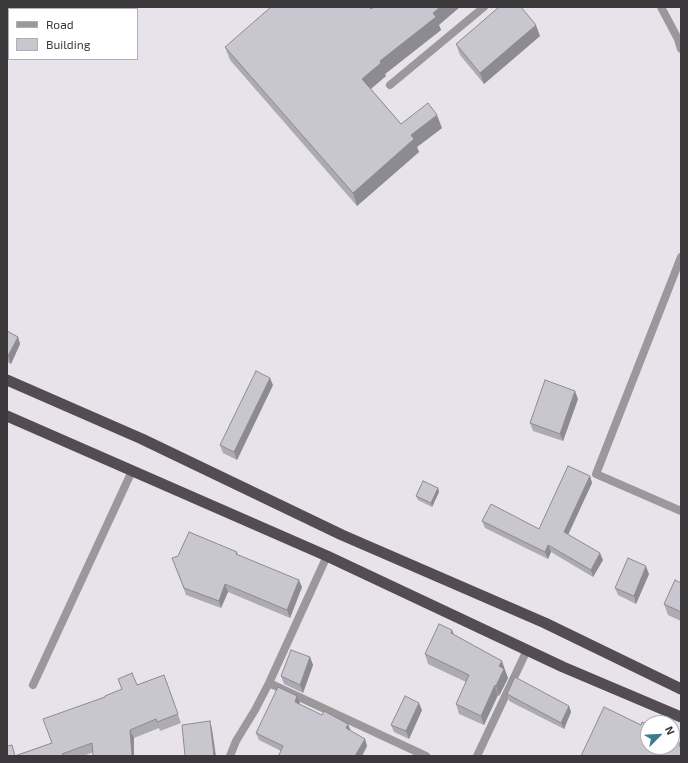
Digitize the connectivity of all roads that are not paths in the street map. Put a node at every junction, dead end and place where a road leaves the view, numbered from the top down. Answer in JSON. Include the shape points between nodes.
{"nodes":[{"id":1,"x":484,"y":7,"type":"edge"},
{"id":2,"x":661,"y":7,"type":"edge"},
{"id":3,"x":679,"y":38,"type":"edge"},
{"id":4,"x":681,"y":49,"type":"edge"},
{"id":5,"x":390,"y":85,"type":"dead end"},
{"id":6,"x":681,"y":257,"type":"edge"},
{"id":7,"x":7,"y":380,"type":"edge"},
{"id":8,"x":7,"y":416,"type":"edge"},
{"id":9,"x":132,"y":470,"type":"junction"},
{"id":10,"x":681,"y":511,"type":"edge"},
{"id":11,"x":327,"y":556,"type":"junction"},
{"id":12,"x":527,"y":650,"type":"junction"},
{"id":13,"x":269,"y":683,"type":"junction"},
{"id":14,"x":33,"y":684,"type":"dead end"},
{"id":15,"x":681,"y":689,"type":"edge"},
{"id":16,"x":681,"y":717,"type":"edge"},
{"id":17,"x":230,"y":756,"type":"edge"},
{"id":18,"x":426,"y":756,"type":"edge"},
{"id":19,"x":477,"y":756,"type":"edge"}],
"edges":[{"from":1,"to":5,"type":"street"},
{"from":2,"to":3,"type":"street"},
{"from":3,"to":4,"type":"street"},
{"from":6,"to":10,"type":"street","via":[[596,474]]},
{"from":7,"to":15,"type":"highway","via":[[142,439],[342,535],[546,623]]},
{"from":8,"to":9,"type":"highway"},
{"from":9,"to":11,"type":"highway"},
{"from":9,"to":14,"type":"street"},
{"from":11,"to":12,"type":"highway"},
{"from":11,"to":13,"type":"street"},
{"from":12,"to":16,"type":"highway"},
{"from":12,"to":19,"type":"street"},
{"from":13,"to":17,"type":"street"},
{"from":13,"to":18,"type":"street"}]}
